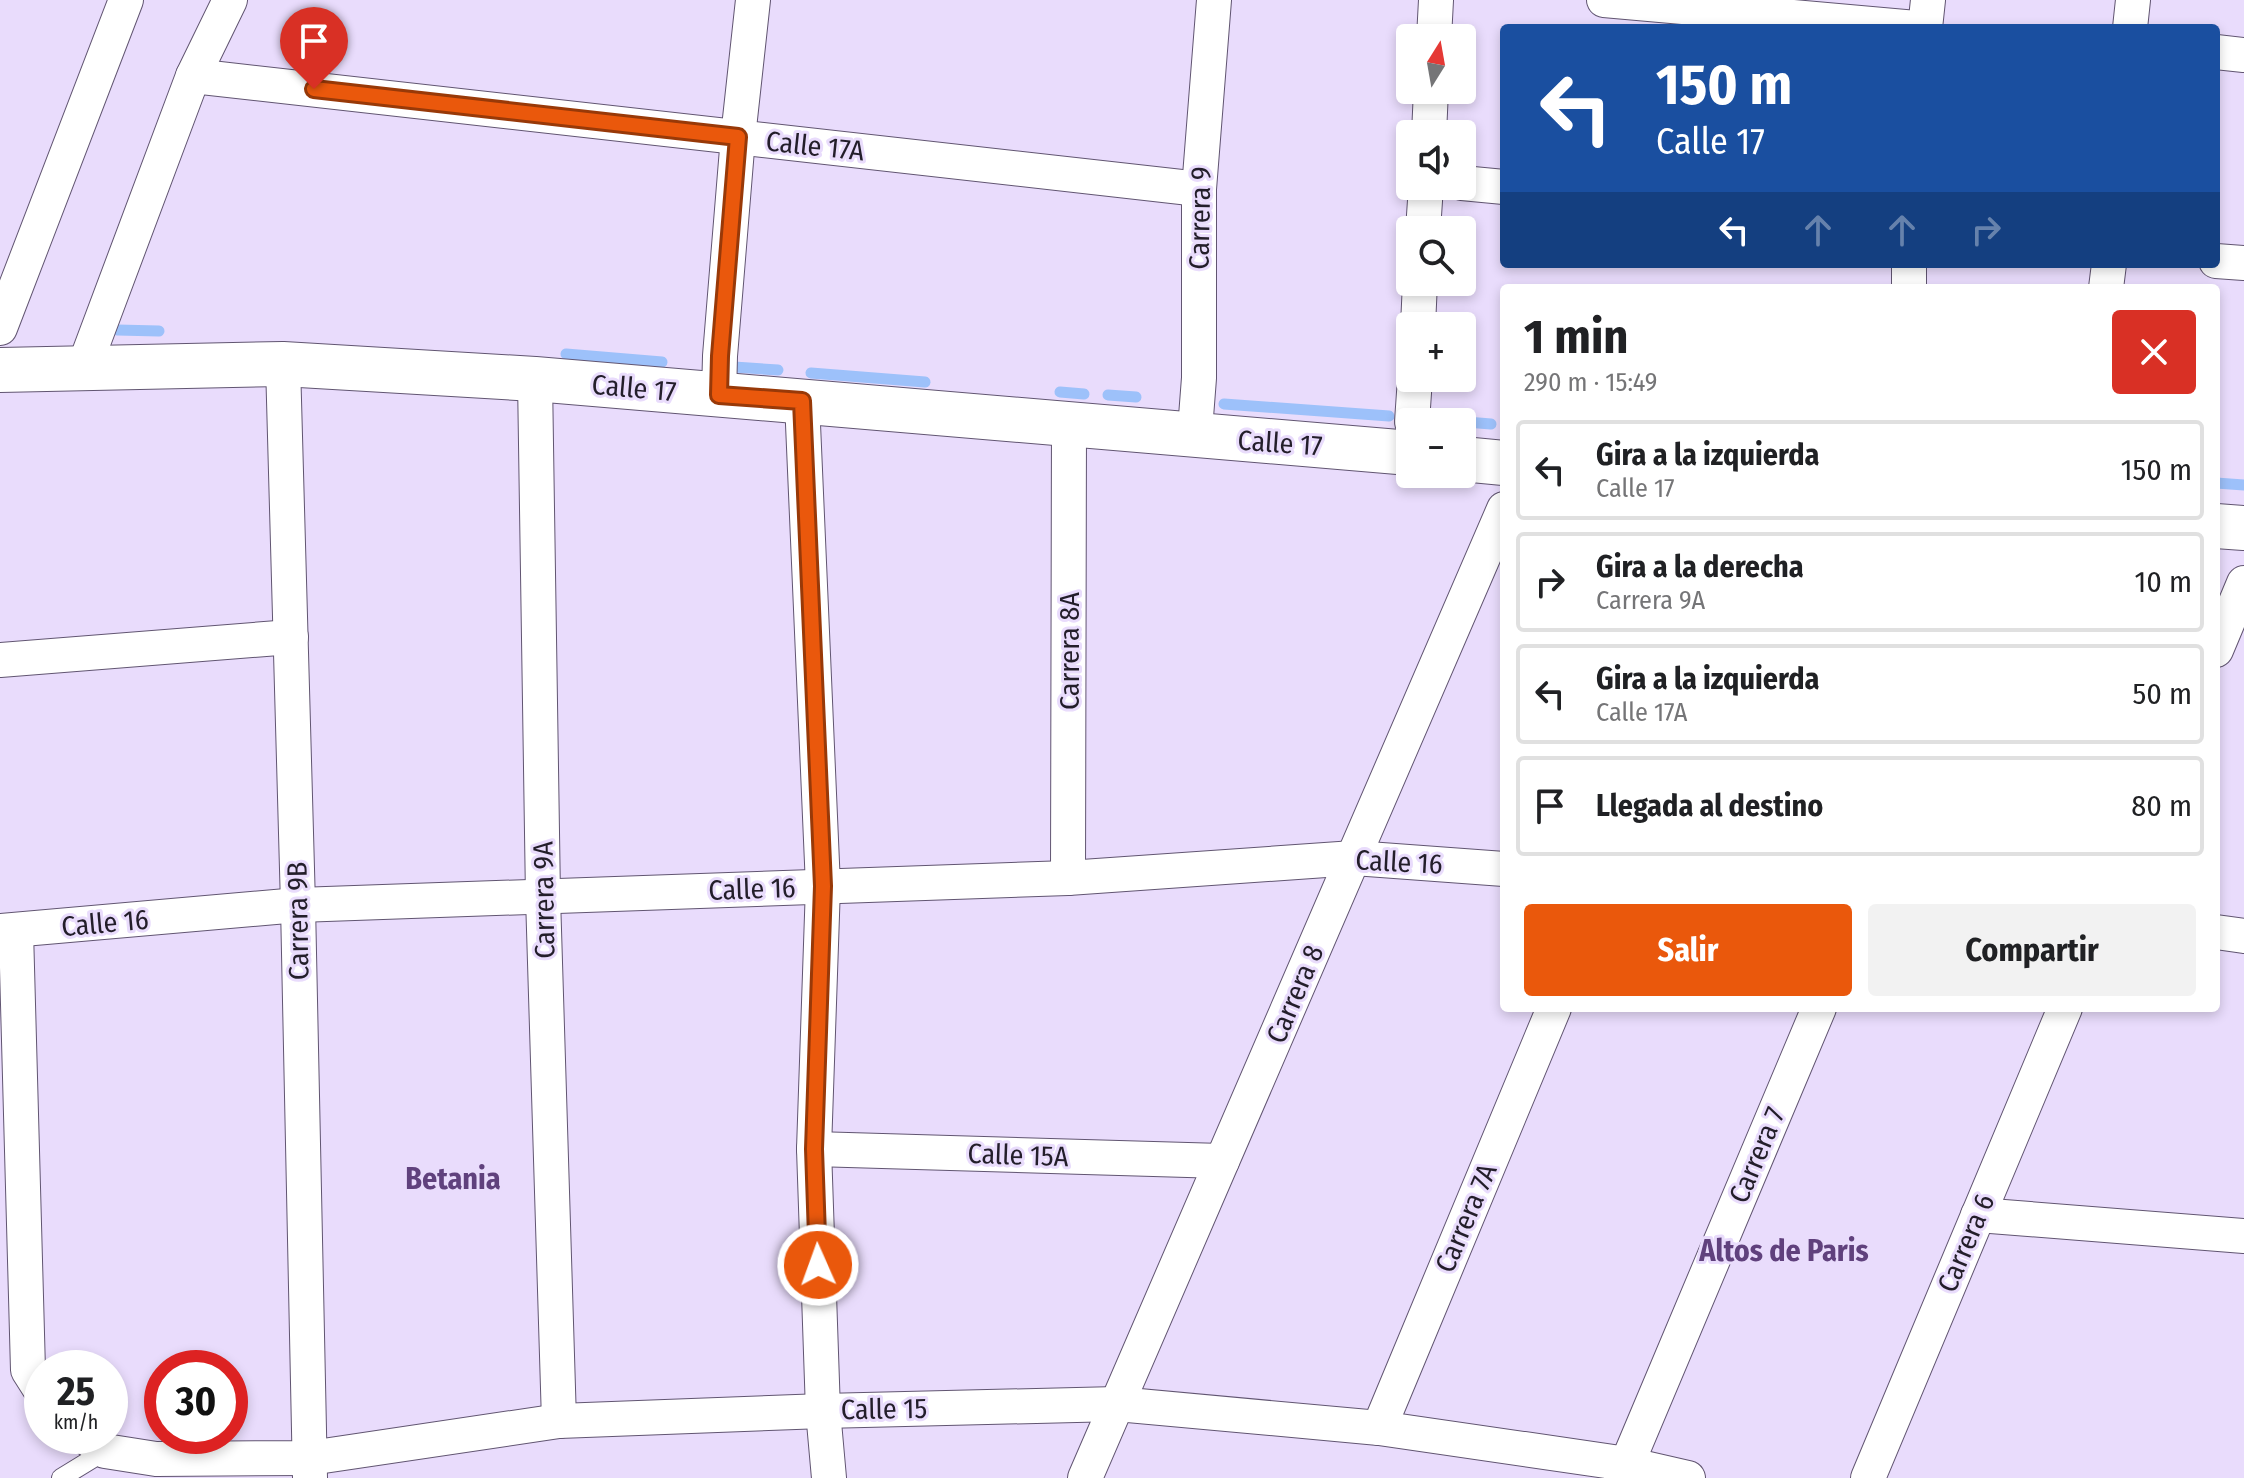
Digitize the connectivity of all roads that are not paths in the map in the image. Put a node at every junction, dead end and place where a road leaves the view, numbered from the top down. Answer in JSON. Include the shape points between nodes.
{"nodes":[{"id":1,"x":126,"y":0,"type":"edge"},
{"id":2,"x":230,"y":0,"type":"edge"},
{"id":3,"x":753,"y":0,"type":"edge"},
{"id":4,"x":1214,"y":0,"type":"edge"},
{"id":5,"x":1436,"y":0,"type":"edge"},
{"id":6,"x":1604,"y":0,"type":"edge"},
{"id":7,"x":1928,"y":0,"type":"edge"},
{"id":8,"x":2133,"y":0,"type":"edge"},
{"id":9,"x":1435,"y":24,"type":"edge"},
{"id":10,"x":1871,"y":24,"type":"edge"},
{"id":11,"x":1925,"y":24,"type":"edge"},
{"id":12,"x":2130,"y":24,"type":"edge"},
{"id":13,"x":2220,"y":52,"type":"edge"},
{"id":14,"x":2244,"y":55,"type":"edge"},
{"id":15,"x":193,"y":76,"type":"junction"},
{"id":16,"x":738,"y":137,"type":"junction"},
{"id":17,"x":1476,"y":184,"type":"edge"},
{"id":18,"x":1500,"y":187,"type":"edge"},
{"id":19,"x":1199,"y":189,"type":"junction"},
{"id":20,"x":2220,"y":261,"type":"edge"},
{"id":21,"x":2244,"y":263,"type":"edge"},
{"id":22,"x":0,"y":328,"type":"edge"},
{"id":23,"x":283,"y":364,"type":"junction"},
{"id":24,"x":84,"y":367,"type":"junction"},
{"id":25,"x":0,"y":370,"type":"edge"},
{"id":26,"x":719,"y":377,"type":"junction"},
{"id":27,"x":535,"y":379,"type":"junction"},
{"id":28,"x":802,"y":401,"type":"junction"},
{"id":29,"x":1069,"y":425,"type":"junction"},
{"id":30,"x":1194,"y":427,"type":"junction"},
{"id":31,"x":1396,"y":451,"type":"edge"},
{"id":32,"x":1476,"y":460,"type":"edge"},
{"id":33,"x":1500,"y":463,"type":"edge"},
{"id":34,"x":1500,"y":518,"type":"edge"},
{"id":35,"x":2220,"y":526,"type":"edge"},
{"id":36,"x":2244,"y":528,"type":"edge"},
{"id":37,"x":2244,"y":583,"type":"edge"},
{"id":38,"x":291,"y":637,"type":"junction"},
{"id":39,"x":2220,"y":640,"type":"edge"},
{"id":40,"x":0,"y":660,"type":"edge"},
{"id":41,"x":1354,"y":858,"type":"junction"},
{"id":42,"x":1500,"y":869,"type":"edge"},
{"id":43,"x":1068,"y":878,"type":"junction"},
{"id":44,"x":823,"y":886,"type":"junction"},
{"id":45,"x":543,"y":897,"type":"junction"},
{"id":46,"x":298,"y":905,"type":"junction"},
{"id":47,"x":8,"y":931,"type":"edge"},
{"id":48,"x":2220,"y":933,"type":"edge"},
{"id":49,"x":2244,"y":936,"type":"edge"},
{"id":50,"x":1552,"y":1012,"type":"edge"},
{"id":51,"x":1817,"y":1012,"type":"edge"},
{"id":52,"x":2063,"y":1012,"type":"edge"},
{"id":53,"x":814,"y":1149,"type":"junction"},
{"id":54,"x":1222,"y":1161,"type":"junction"},
{"id":55,"x":1978,"y":1215,"type":"junction"},
{"id":56,"x":2244,"y":1236,"type":"edge"},
{"id":57,"x":27,"y":1350,"type":"edge"},
{"id":58,"x":1117,"y":1404,"type":"junction"},
{"id":59,"x":823,"y":1411,"type":"junction"},
{"id":60,"x":559,"y":1421,"type":"junction"},
{"id":61,"x":1379,"y":1428,"type":"junction"},
{"id":62,"x":128,"y":1452,"type":"edge"},
{"id":63,"x":84,"y":1454,"type":"edge"},
{"id":64,"x":310,"y":1468,"type":"edge"},
{"id":65,"x":1624,"y":1471,"type":"edge"},
{"id":66,"x":61,"y":1478,"type":"edge"},
{"id":67,"x":829,"y":1478,"type":"edge"},
{"id":68,"x":1085,"y":1478,"type":"edge"},
{"id":69,"x":1688,"y":1478,"type":"edge"},
{"id":70,"x":1868,"y":1478,"type":"edge"}],
"edges":[{"from":1,"to":22,"type":"street"},
{"from":2,"to":15,"type":"street"},
{"from":3,"to":16,"type":"street"},
{"from":4,"to":19,"type":"street","name":"Carrera 9"},
{"from":5,"to":9,"type":"street"},
{"from":6,"to":10,"type":"street"},
{"from":7,"to":11,"type":"street"},
{"from":8,"to":12,"type":"street"},
{"from":13,"to":14,"type":"street"},
{"from":15,"to":16,"type":"street","name":"Calle 17A"},
{"from":15,"to":24,"type":"street"},
{"from":16,"to":19,"type":"street","name":"Calle 17A"},
{"from":16,"to":26,"type":"street"},
{"from":17,"to":18,"type":"street"},
{"from":19,"to":30,"type":"street","name":"Carrera 9"},
{"from":20,"to":21,"type":"street"},
{"from":23,"to":24,"type":"main road","name":"Calle 17"},
{"from":23,"to":27,"type":"main road","name":"Calle 17"},
{"from":23,"to":38,"type":"street","name":"Carrera 9B"},
{"from":24,"to":25,"type":"main road","name":"Calle 17"},
{"from":26,"to":27,"type":"main road","name":"Calle 17"},
{"from":26,"to":28,"type":"main road","name":"Calle 17"},
{"from":27,"to":45,"type":"street","name":"Carrera 9A"},
{"from":28,"to":29,"type":"main road","name":"Calle 17"},
{"from":28,"to":44,"type":"street"},
{"from":29,"to":30,"type":"main road","name":"Calle 17"},
{"from":29,"to":43,"type":"street","name":"Carrera 8A"},
{"from":30,"to":31,"type":"main road","name":"Calle 17"},
{"from":32,"to":33,"type":"main road"},
{"from":34,"to":41,"type":"street","name":"Carrera 8"},
{"from":35,"to":36,"type":"main road"},
{"from":37,"to":39,"type":"street"},
{"from":38,"to":40,"type":"street"},
{"from":38,"to":46,"type":"street","name":"Carrera 9B"},
{"from":41,"to":42,"type":"street","name":"Calle 16"},
{"from":41,"to":43,"type":"street","name":"Calle 16"},
{"from":41,"to":54,"type":"street","name":"Carrera 8"},
{"from":43,"to":44,"type":"street","name":"Calle 16"},
{"from":44,"to":45,"type":"street","name":"Calle 16"},
{"from":44,"to":53,"type":"street"},
{"from":45,"to":46,"type":"street","name":"Calle 16"},
{"from":45,"to":60,"type":"street","name":"Carrera 9A"},
{"from":46,"to":47,"type":"street","name":"Calle 16"},
{"from":46,"to":64,"type":"street","name":"Carrera 9B"},
{"from":47,"to":57,"type":"street"},
{"from":48,"to":49,"type":"street"},
{"from":50,"to":61,"type":"street","name":"Carrera 7A"},
{"from":51,"to":65,"type":"street","name":"Carrera 7"},
{"from":52,"to":55,"type":"street","name":"Carrera 6"},
{"from":53,"to":54,"type":"street","name":"Calle 15A"},
{"from":53,"to":59,"type":"street"},
{"from":54,"to":58,"type":"street","name":"Carrera 8"},
{"from":55,"to":56,"type":"street"},
{"from":55,"to":70,"type":"street","name":"Carrera 6"},
{"from":58,"to":59,"type":"street","name":"Calle 15"},
{"from":58,"to":61,"type":"street","name":"Calle 15"},
{"from":58,"to":68,"type":"street","name":"Carrera 8"},
{"from":59,"to":60,"type":"street","name":"Calle 15"},
{"from":59,"to":67,"type":"street"},
{"from":60,"to":64,"type":"street","name":"Calle 15"},
{"from":61,"to":65,"type":"street","name":"Calle 15"},
{"from":62,"to":64,"type":"street","name":"Calle 15","via":[[156,1459]]},
{"from":63,"to":66,"type":"lane"},
{"from":65,"to":69,"type":"street","name":"Calle 15"}]}
